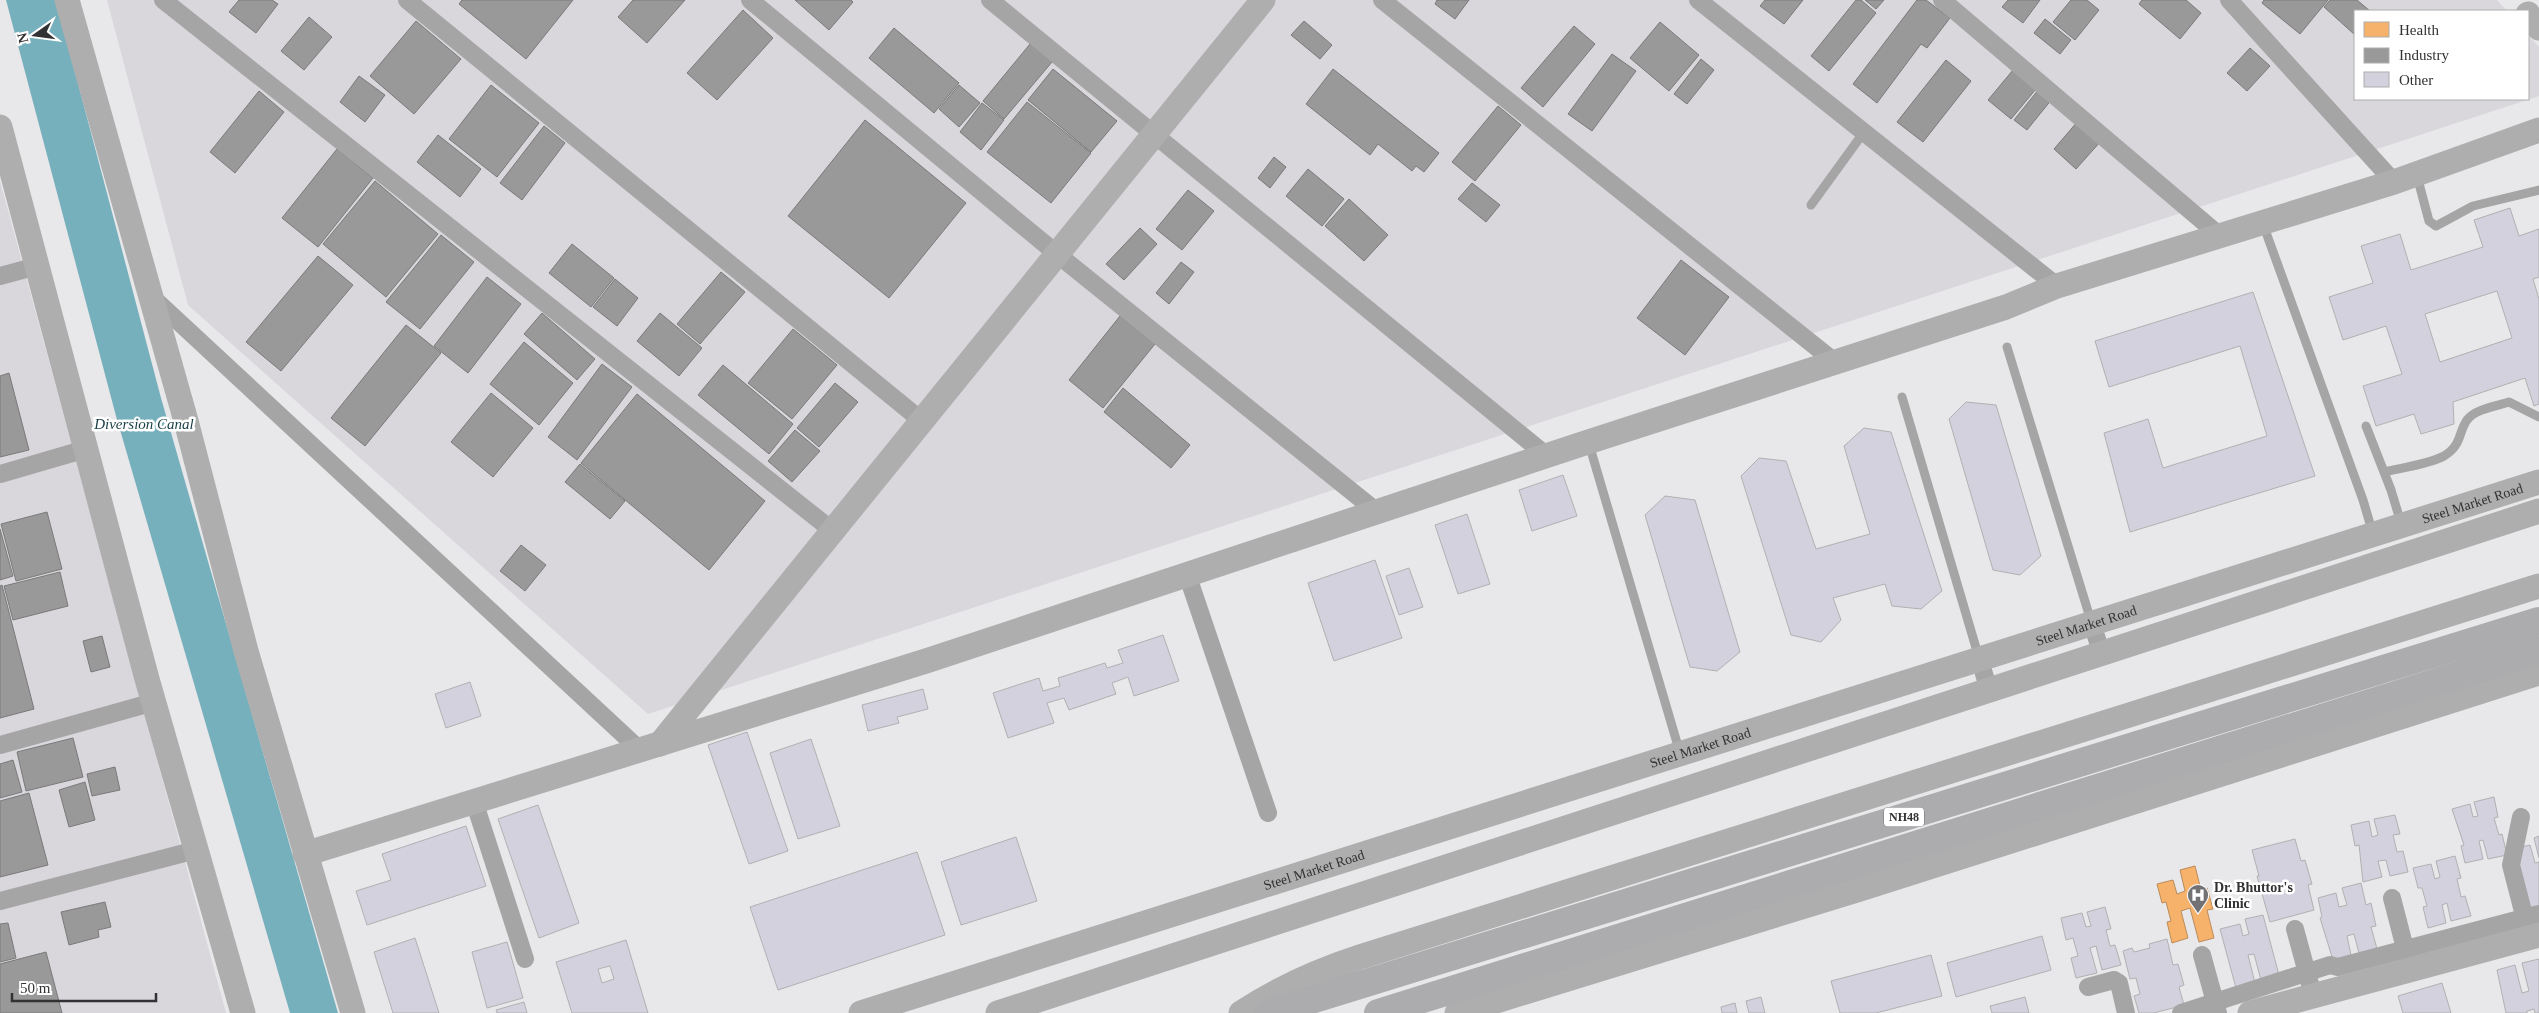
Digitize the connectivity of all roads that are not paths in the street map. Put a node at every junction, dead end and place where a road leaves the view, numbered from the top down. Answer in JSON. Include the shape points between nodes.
{"nodes":[{"id":1,"x":163,"y":0,"type":"edge"},
{"id":2,"x":406,"y":0,"type":"edge"},
{"id":3,"x":750,"y":0,"type":"edge"},
{"id":4,"x":990,"y":0,"type":"edge"},
{"id":5,"x":1263,"y":0,"type":"edge"},
{"id":6,"x":1382,"y":0,"type":"edge"},
{"id":7,"x":1698,"y":0,"type":"edge"},
{"id":8,"x":1942,"y":0,"type":"edge"},
{"id":9,"x":2229,"y":0,"type":"edge"},
{"id":10,"x":2513,"y":0,"type":"edge"},
{"id":11,"x":68,"y":1,"type":"edge"},
{"id":12,"x":2523,"y":10,"type":"edge"},
{"id":13,"x":2529,"y":15,"type":"edge"},
{"id":14,"x":2539,"y":28,"type":"edge"},
{"id":15,"x":0,"y":127,"type":"edge"},
{"id":16,"x":2539,"y":130,"type":"edge"},
{"id":17,"x":1864,"y":132,"type":"junction"},
{"id":18,"x":1154,"y":134,"type":"junction"},
{"id":19,"x":2406,"y":178,"type":"junction"},
{"id":20,"x":2539,"y":190,"type":"edge"},
{"id":21,"x":1811,"y":205,"type":"dead end"},
{"id":22,"x":2263,"y":223,"type":"junction"},
{"id":23,"x":2220,"y":236,"type":"junction"},
{"id":24,"x":1057,"y":254,"type":"junction"},
{"id":25,"x":37,"y":266,"type":"junction"},
{"id":26,"x":0,"y":276,"type":"edge"},
{"id":27,"x":2057,"y":286,"type":"junction"},
{"id":28,"x":152,"y":297,"type":"junction"},
{"id":29,"x":2007,"y":347,"type":"dead end"},
{"id":30,"x":1834,"y":362,"type":"junction"},
{"id":31,"x":1902,"y":398,"type":"dead end"},
{"id":32,"x":2539,"y":418,"type":"edge"},
{"id":33,"x":922,"y":421,"type":"junction"},
{"id":34,"x":2366,"y":426,"type":"dead end"},
{"id":35,"x":1588,"y":442,"type":"junction"},
{"id":36,"x":86,"y":449,"type":"junction"},
{"id":37,"x":1547,"y":456,"type":"junction"},
{"id":38,"x":2384,"y":472,"type":"junction"},
{"id":39,"x":0,"y":474,"type":"edge"},
{"id":40,"x":2539,"y":482,"type":"edge"},
{"id":41,"x":1376,"y":512,"type":"junction"},
{"id":42,"x":2539,"y":512,"type":"edge"},
{"id":43,"x":2402,"y":526,"type":"junction"},
{"id":44,"x":833,"y":531,"type":"junction"},
{"id":45,"x":2373,"y":534,"type":"junction"},
{"id":46,"x":2383,"y":562,"type":"junction"},
{"id":47,"x":1187,"y":574,"type":"junction"},
{"id":48,"x":2539,"y":586,"type":"edge"},
{"id":49,"x":2539,"y":621,"type":"edge"},
{"id":50,"x":2092,"y":624,"type":"junction"},
{"id":51,"x":2539,"y":650,"type":"edge"},
{"id":52,"x":2102,"y":654,"type":"junction"},
{"id":53,"x":1980,"y":660,"type":"junction"},
{"id":54,"x":2539,"y":673,"type":"edge"},
{"id":55,"x":1989,"y":691,"type":"junction"},
{"id":56,"x":154,"y":702,"type":"junction"},
{"id":57,"x":0,"y":745,"type":"edge"},
{"id":58,"x":650,"y":747,"type":"junction"},
{"id":59,"x":1680,"y":755,"type":"junction"},
{"id":60,"x":474,"y":801,"type":"junction"},
{"id":61,"x":1268,"y":813,"type":"dead end"},
{"id":62,"x":2521,"y":817,"type":"dead end"},
{"id":63,"x":196,"y":850,"type":"junction"},
{"id":64,"x":305,"y":854,"type":"junction"},
{"id":65,"x":1295,"y":877,"type":"junction"},
{"id":66,"x":2392,"y":898,"type":"dead end"},
{"id":67,"x":0,"y":901,"type":"edge"},
{"id":68,"x":1307,"y":913,"type":"junction"},
{"id":69,"x":2533,"y":926,"type":"edge"},
{"id":70,"x":2295,"y":929,"type":"dead end"},
{"id":71,"x":2202,"y":955,"type":"dead end"},
{"id":72,"x":525,"y":959,"type":"dead end"},
{"id":73,"x":2408,"y":959,"type":"junction"},
{"id":74,"x":2307,"y":972,"type":"junction"},
{"id":75,"x":2088,"y":987,"type":"dead end"},
{"id":76,"x":2314,"y":996,"type":"junction"},
{"id":77,"x":2216,"y":1007,"type":"edge"},
{"id":78,"x":243,"y":1013,"type":"edge"},
{"id":79,"x":353,"y":1013,"type":"edge"},
{"id":80,"x":861,"y":1013,"type":"edge"},
{"id":81,"x":998,"y":1013,"type":"edge"},
{"id":82,"x":1241,"y":1013,"type":"edge"},
{"id":83,"x":1269,"y":1013,"type":"edge"},
{"id":84,"x":1378,"y":1013,"type":"edge"},
{"id":85,"x":1457,"y":1013,"type":"edge"},
{"id":86,"x":2126,"y":1013,"type":"edge"},
{"id":87,"x":2181,"y":1013,"type":"edge"},
{"id":88,"x":2250,"y":1013,"type":"edge"}],
"edges":[{"from":1,"to":44,"type":"street"},
{"from":2,"to":33,"type":"street"},
{"from":3,"to":24,"type":"street"},
{"from":4,"to":18,"type":"street"},
{"from":5,"to":18,"type":"street"},
{"from":6,"to":30,"type":"street"},
{"from":7,"to":17,"type":"street"},
{"from":8,"to":23,"type":"street"},
{"from":9,"to":19,"type":"street"},
{"from":10,"to":12,"type":"street"},
{"from":11,"to":28,"type":"street"},
{"from":13,"to":14,"type":"street"},
{"from":15,"to":25,"type":"street"},
{"from":16,"to":19,"type":"street"},
{"from":17,"to":21,"type":"lane"},
{"from":17,"to":27,"type":"street"},
{"from":18,"to":24,"type":"street"},
{"from":18,"to":37,"type":"street"},
{"from":19,"to":20,"type":"lane","via":[[2429,221],[2436,226],[2472,206]]},
{"from":19,"to":22,"type":"street"},
{"from":22,"to":23,"type":"street"},
{"from":22,"to":45,"type":"lane"},
{"from":23,"to":27,"type":"street"},
{"from":24,"to":33,"type":"street"},
{"from":24,"to":41,"type":"street"},
{"from":25,"to":26,"type":"street"},
{"from":25,"to":36,"type":"street"},
{"from":27,"to":30,"type":"street","via":[[2006,307]]},
{"from":28,"to":58,"type":"street"},
{"from":28,"to":64,"type":"street","via":[[246,651]]},
{"from":29,"to":50,"type":"lane"},
{"from":30,"to":35,"type":"street"},
{"from":31,"to":53,"type":"lane"},
{"from":32,"to":38,"type":"lane","via":[[2509,402],[2476,413],[2466,421],[2462,435],[2444,456]]},
{"from":33,"to":44,"type":"street"},
{"from":34,"to":38,"type":"lane"},
{"from":35,"to":37,"type":"street"},
{"from":35,"to":59,"type":"lane"},
{"from":36,"to":39,"type":"street"},
{"from":36,"to":56,"type":"street"},
{"from":37,"to":41,"type":"street"},
{"from":38,"to":43,"type":"lane"},
{"from":40,"to":43,"type":"street","name":"Steel Market Road"},
{"from":41,"to":47,"type":"street"},
{"from":42,"to":46,"type":"street","name":"Steel Market Road"},
{"from":43,"to":45,"type":"street","name":"Steel Market Road"},
{"from":44,"to":58,"type":"street"},
{"from":45,"to":46,"type":"street"},
{"from":45,"to":50,"type":"street","name":"Steel Market Road"},
{"from":46,"to":52,"type":"street","name":"Steel Market Road"},
{"from":47,"to":58,"type":"street","via":[[926,661]]},
{"from":47,"to":61,"type":"street"},
{"from":48,"to":82,"type":"street","via":[[1352,959],[1312,973],[1267,995]]},
{"from":49,"to":83,"type":"highway","number":"NH48"},
{"from":50,"to":52,"type":"street"},
{"from":50,"to":53,"type":"street","name":"Steel Market Road"},
{"from":51,"to":84,"type":"highway","number":"NH48"},
{"from":52,"to":55,"type":"street","name":"Steel Market Road"},
{"from":53,"to":55,"type":"street"},
{"from":53,"to":59,"type":"street","name":"Steel Market Road"},
{"from":54,"to":85,"type":"street","via":[[1841,895]]},
{"from":55,"to":68,"type":"street","name":"Steel Market Road"},
{"from":56,"to":57,"type":"street"},
{"from":56,"to":63,"type":"street"},
{"from":58,"to":60,"type":"street"},
{"from":59,"to":65,"type":"street","name":"Steel Market Road"},
{"from":60,"to":64,"type":"street"},
{"from":60,"to":72,"type":"street"},
{"from":62,"to":69,"type":"street","via":[[2510,866]]},
{"from":63,"to":67,"type":"street"},
{"from":63,"to":78,"type":"street"},
{"from":64,"to":79,"type":"street"},
{"from":65,"to":68,"type":"street"},
{"from":65,"to":80,"type":"street","name":"Steel Market Road"},
{"from":66,"to":73,"type":"street"},
{"from":68,"to":81,"type":"street","name":"Steel Market Road"},
{"from":69,"to":73,"type":"street"},
{"from":70,"to":74,"type":"street"},
{"from":71,"to":77,"type":"street"},
{"from":73,"to":74,"type":"street","via":[[2338,967],[2330,965]]},
{"from":73,"to":76,"type":"street"},
{"from":74,"to":76,"type":"street"},
{"from":74,"to":77,"type":"street"},
{"from":75,"to":86,"type":"street","via":[[2114,980],[2119,983]]},
{"from":76,"to":88,"type":"street"},
{"from":77,"to":87,"type":"street"}]}
